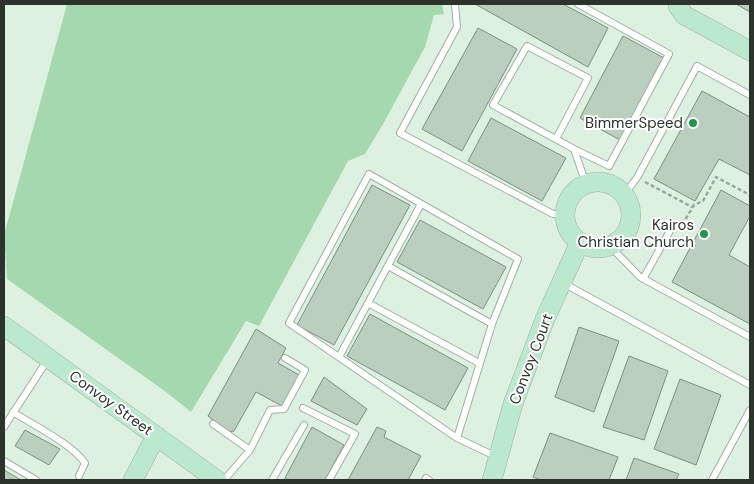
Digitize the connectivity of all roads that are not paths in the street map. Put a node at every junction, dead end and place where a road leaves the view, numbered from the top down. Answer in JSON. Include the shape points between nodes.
{"nodes":[{"id":1,"x":455,"y":4,"type":"edge"},
{"id":2,"x":578,"y":4,"type":"edge"},
{"id":3,"x":678,"y":6,"type":"dead end"},
{"id":4,"x":750,"y":51,"type":"edge"},
{"id":5,"x":750,"y":95,"type":"edge"},
{"id":6,"x":556,"y":139,"type":"junction"},
{"id":7,"x":574,"y":149,"type":"junction"},
{"id":8,"x":586,"y":184,"type":"junction"},
{"id":9,"x":625,"y":194,"type":"junction"},
{"id":10,"x":421,"y":204,"type":"junction"},
{"id":11,"x":565,"y":214,"type":"junction"},
{"id":12,"x":672,"y":227,"type":"road end"},
{"id":13,"x":580,"y":242,"type":"junction"},
{"id":14,"x":610,"y":246,"type":"junction"},
{"id":15,"x":388,"y":266,"type":"junction"},
{"id":16,"x":644,"y":279,"type":"junction"},
{"id":17,"x":562,"y":282,"type":"junction"},
{"id":18,"x":368,"y":303,"type":"junction"},
{"id":19,"x":492,"y":324,"type":"junction"},
{"id":20,"x":4,"y":326,"type":"edge"},
{"id":21,"x":750,"y":337,"type":"edge"},
{"id":22,"x":339,"y":357,"type":"junction"},
{"id":23,"x":48,"y":358,"type":"junction"},
{"id":24,"x":285,"y":358,"type":"dead end"},
{"id":25,"x":479,"y":363,"type":"junction"},
{"id":26,"x":750,"y":385,"type":"edge"},
{"id":27,"x":303,"y":408,"type":"dead end"},
{"id":28,"x":750,"y":410,"type":"edge"},
{"id":29,"x":13,"y":412,"type":"junction"},
{"id":30,"x":213,"y":424,"type":"dead end"},
{"id":31,"x":304,"y":425,"type":"dead end"},
{"id":32,"x":4,"y":427,"type":"edge"},
{"id":33,"x":156,"y":436,"type":"junction"},
{"id":34,"x":456,"y":438,"type":"junction"},
{"id":35,"x":250,"y":450,"type":"junction"},
{"id":36,"x":498,"y":458,"type":"junction"},
{"id":37,"x":4,"y":462,"type":"edge"},
{"id":38,"x":79,"y":476,"type":"dead end"},
{"id":39,"x":36,"y":480,"type":"edge"},
{"id":40,"x":133,"y":480,"type":"edge"},
{"id":41,"x":217,"y":480,"type":"edge"},
{"id":42,"x":224,"y":480,"type":"edge"},
{"id":43,"x":272,"y":480,"type":"edge"},
{"id":44,"x":329,"y":480,"type":"edge"},
{"id":45,"x":425,"y":480,"type":"edge"},
{"id":46,"x":429,"y":480,"type":"edge"},
{"id":47,"x":492,"y":480,"type":"edge"},
{"id":48,"x":712,"y":480,"type":"edge"}],
"edges":[{"from":1,"to":11,"type":"lane","via":[[458,27],[400,133],[553,214]]},
{"from":2,"to":7,"type":"lane","via":[[669,54],[608,166]]},
{"from":3,"to":4,"type":"street","via":[[684,15]]},
{"from":5,"to":9,"type":"lane","via":[[697,66],[637,178]]},
{"from":6,"to":6,"type":"lane","via":[[493,105],[527,46],[588,78]]},
{"from":6,"to":7,"type":"lane"},
{"from":7,"to":8,"type":"lane"},
{"from":8,"to":9,"type":"street","via":[[607,182]]},
{"from":8,"to":11,"type":"street","via":[[571,196]]},
{"from":9,"to":14,"type":"street","via":[[632,216],[629,227],[623,237]]},
{"from":10,"to":15,"type":"lane"},
{"from":10,"to":19,"type":"lane","via":[[518,259]]},
{"from":10,"to":22,"type":"lane","via":[[369,174],[289,323]]},
{"from":11,"to":13,"type":"street","via":[[569,230]]},
{"from":12,"to":16,"type":"lane"},
{"from":13,"to":14,"type":"street","via":[[597,248]]},
{"from":13,"to":17,"type":"street","name":"Convoy Court"},
{"from":14,"to":16,"type":"lane"},
{"from":15,"to":18,"type":"lane"},
{"from":15,"to":19,"type":"lane"},
{"from":16,"to":21,"type":"lane"},
{"from":17,"to":26,"type":"lane"},
{"from":17,"to":36,"type":"street","name":"Convoy Court","via":[[544,319],[513,404]]},
{"from":18,"to":22,"type":"lane"},
{"from":18,"to":25,"type":"lane"},
{"from":19,"to":25,"type":"lane"},
{"from":20,"to":23,"type":"street","name":"Convoy Street"},
{"from":22,"to":34,"type":"lane"},
{"from":23,"to":29,"type":"lane"},
{"from":23,"to":33,"type":"street","name":"Convoy Street"},
{"from":24,"to":35,"type":"lane","via":[[305,370],[284,409],[270,410]]},
{"from":25,"to":34,"type":"lane"},
{"from":27,"to":44,"type":"lane","via":[[355,434]]},
{"from":28,"to":48,"type":"lane"},
{"from":29,"to":32,"type":"lane"},
{"from":29,"to":38,"type":"lane","via":[[82,459],[85,464]]},
{"from":30,"to":35,"type":"lane"},
{"from":31,"to":43,"type":"lane"},
{"from":33,"to":40,"type":"street"},
{"from":33,"to":41,"type":"street","name":"Convoy Street"},
{"from":34,"to":36,"type":"lane"},
{"from":35,"to":42,"type":"lane"},
{"from":36,"to":47,"type":"street","name":"Convoy Court"},
{"from":37,"to":39,"type":"lane"},
{"from":45,"to":46,"type":"lane"}]}
